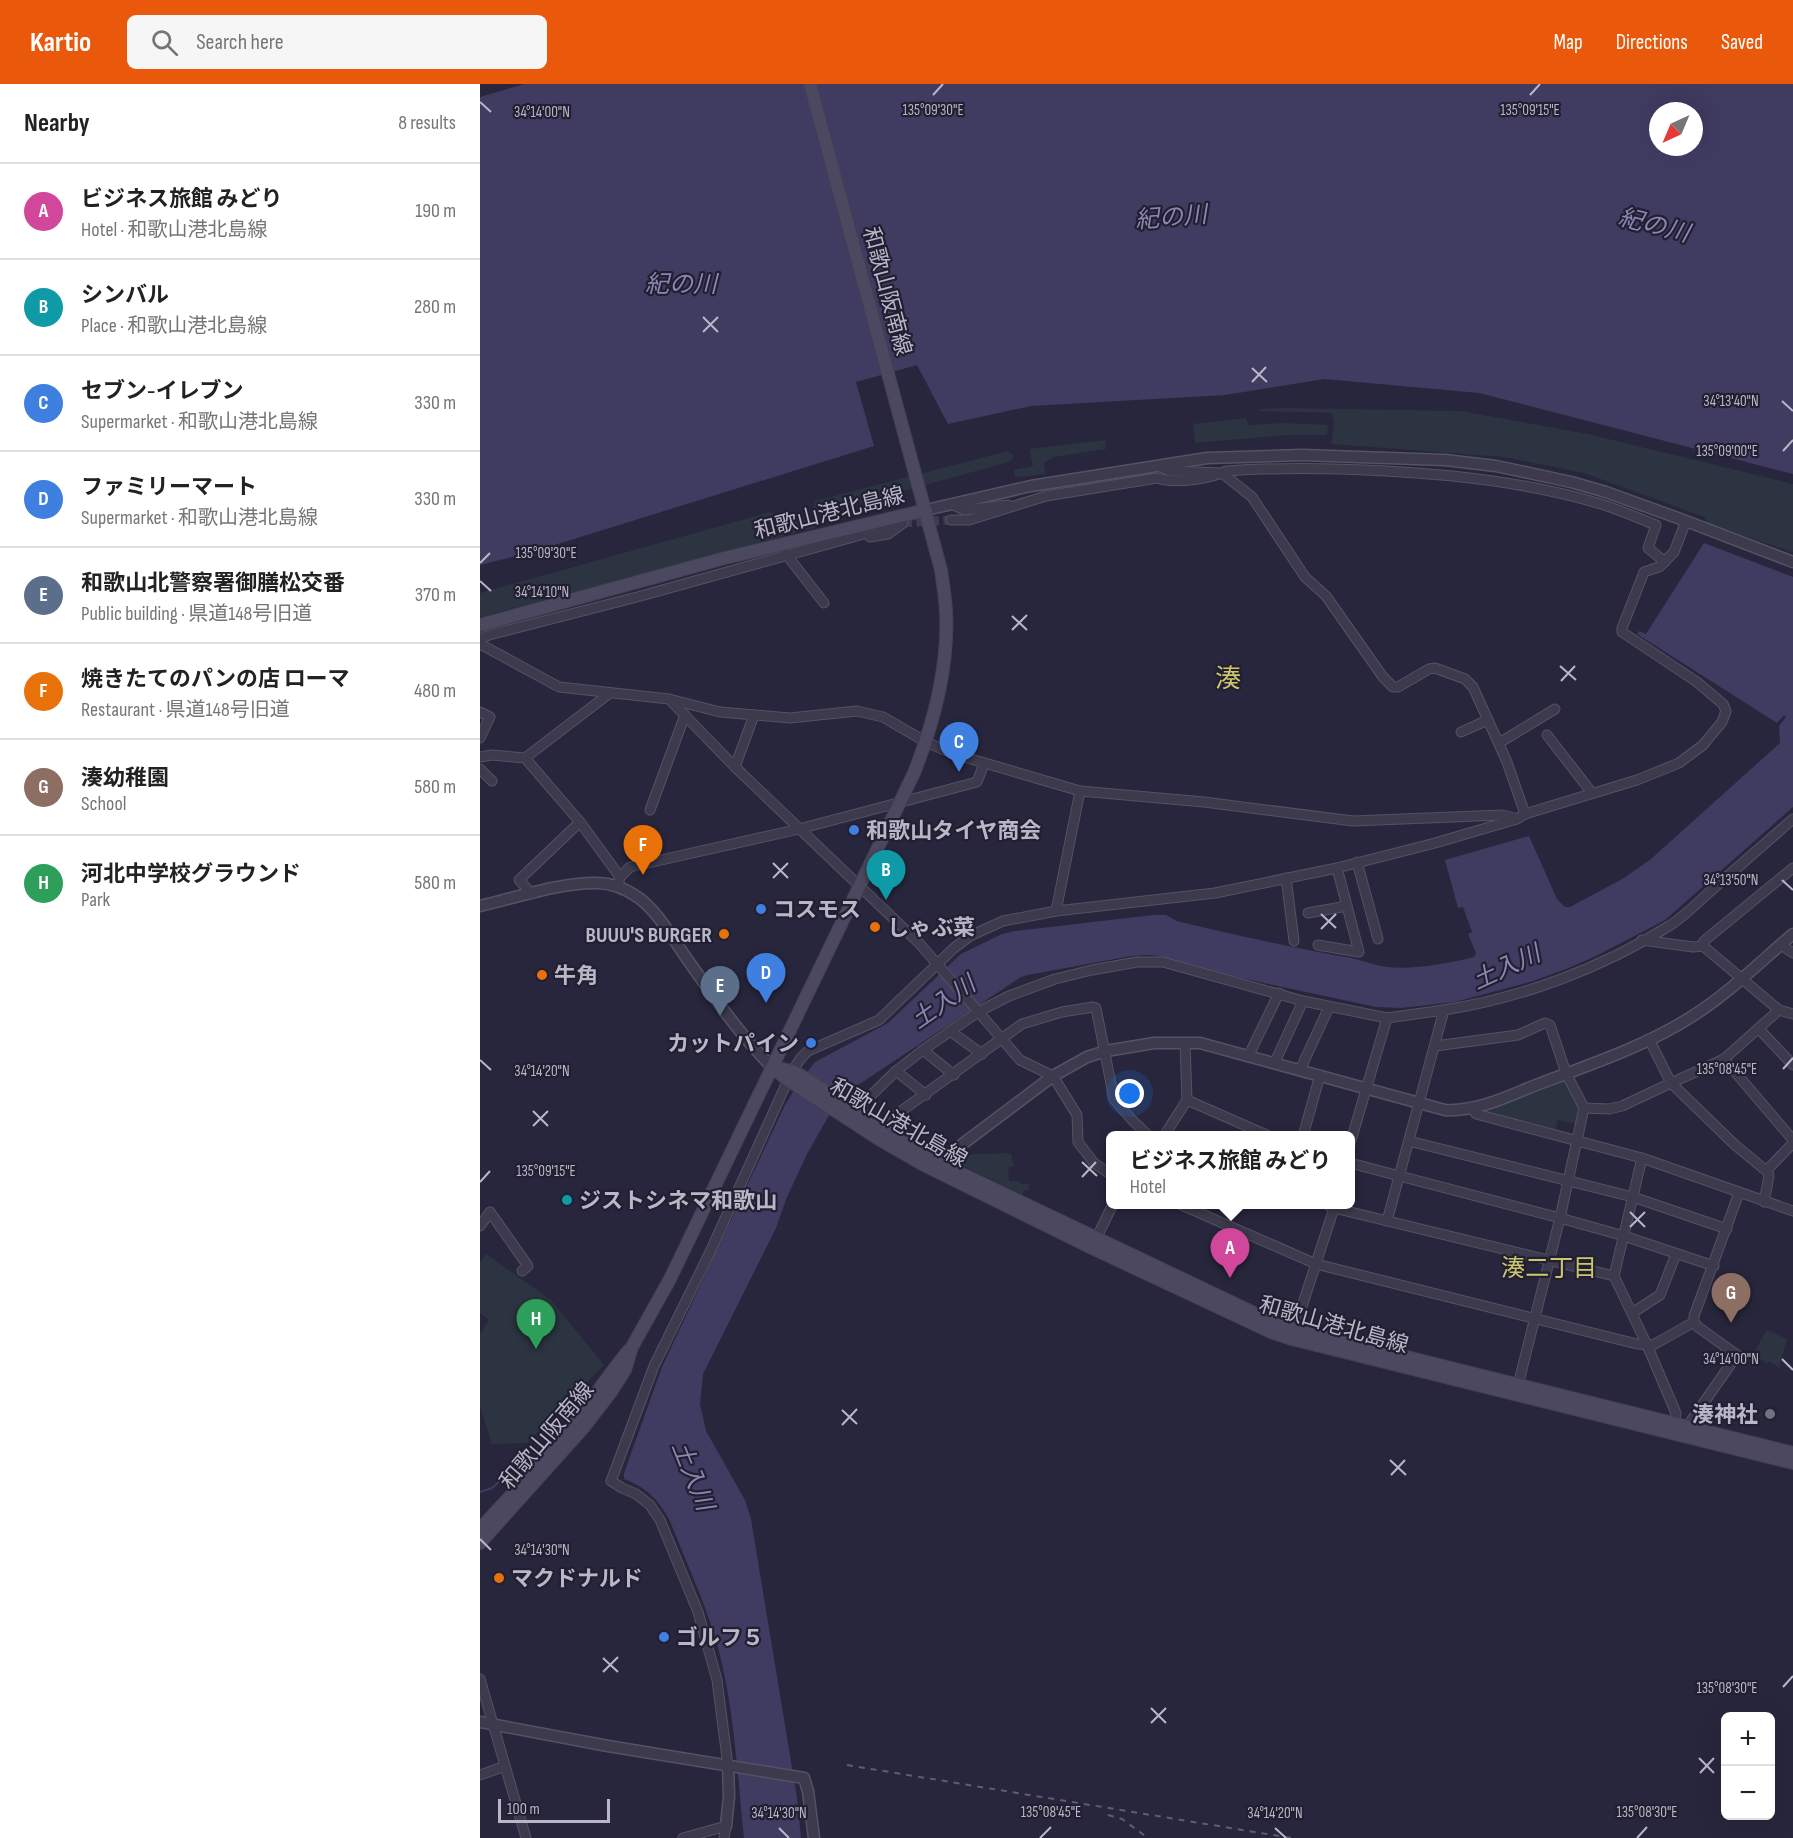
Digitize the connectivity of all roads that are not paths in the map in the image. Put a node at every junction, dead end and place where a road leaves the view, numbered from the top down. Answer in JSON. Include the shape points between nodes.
{"nodes":[{"id":1,"x":811,"y":86,"type":"edge"},
{"id":2,"x":1158,"y":465,"type":"junction"},
{"id":3,"x":1222,"y":474,"type":"junction"},
{"id":4,"x":951,"y":504,"type":"junction"},
{"id":5,"x":1016,"y":504,"type":"junction"},
{"id":6,"x":926,"y":510,"type":"junction"},
{"id":7,"x":899,"y":520,"type":"junction"},
{"id":8,"x":951,"y":520,"type":"tunnel mouth"},
{"id":9,"x":1686,"y":521,"type":"junction"},
{"id":10,"x":786,"y":554,"type":"junction"},
{"id":11,"x":1665,"y":562,"type":"junction"},
{"id":12,"x":1793,"y":562,"type":"edge"},
{"id":13,"x":824,"y":603,"type":"dead end"},
{"id":14,"x":480,"y":625,"type":"edge"},
{"id":15,"x":480,"y":641,"type":"edge"},
{"id":16,"x":610,"y":693,"type":"junction"},
{"id":17,"x":669,"y":699,"type":"junction"},
{"id":18,"x":1555,"y":709,"type":"dead end"},
{"id":19,"x":480,"y":712,"type":"edge"},
{"id":20,"x":685,"y":715,"type":"junction"},
{"id":21,"x":754,"y":715,"type":"junction"},
{"id":22,"x":1488,"y":720,"type":"junction"},
{"id":23,"x":1461,"y":732,"type":"dead end"},
{"id":24,"x":1547,"y":735,"type":"dead end"},
{"id":25,"x":480,"y":738,"type":"edge"},
{"id":26,"x":926,"y":742,"type":"junction"},
{"id":27,"x":1499,"y":743,"type":"junction"},
{"id":28,"x":480,"y":757,"type":"edge"},
{"id":29,"x":525,"y":758,"type":"junction"},
{"id":30,"x":984,"y":764,"type":"junction"},
{"id":31,"x":735,"y":767,"type":"junction"},
{"id":32,"x":480,"y":769,"type":"edge"},
{"id":33,"x":492,"y":781,"type":"dead end"},
{"id":34,"x":1080,"y":791,"type":"junction"},
{"id":35,"x":1592,"y":793,"type":"junction"},
{"id":36,"x":900,"y":803,"type":"junction"},
{"id":37,"x":650,"y":810,"type":"dead end"},
{"id":38,"x":1521,"y":816,"type":"junction"},
{"id":39,"x":1793,"y":819,"type":"edge"},
{"id":40,"x":580,"y":822,"type":"junction"},
{"id":41,"x":799,"y":830,"type":"junction"},
{"id":42,"x":1357,"y":862,"type":"junction"},
{"id":43,"x":1337,"y":868,"type":"junction"},
{"id":44,"x":1793,"y":868,"type":"edge"},
{"id":45,"x":1286,"y":878,"type":"junction"},
{"id":46,"x":619,"y":881,"type":"junction"},
{"id":47,"x":859,"y":888,"type":"junction"},
{"id":48,"x":532,"y":894,"type":"junction"},
{"id":49,"x":480,"y":906,"type":"edge"},
{"id":50,"x":1347,"y":906,"type":"junction"},
{"id":51,"x":1056,"y":911,"type":"junction"},
{"id":52,"x":1308,"y":913,"type":"dead end"},
{"id":53,"x":1793,"y":934,"type":"edge"},
{"id":54,"x":1378,"y":939,"type":"dead end"},
{"id":55,"x":1642,"y":940,"type":"junction"},
{"id":56,"x":1294,"y":941,"type":"dead end"},
{"id":57,"x":1318,"y":945,"type":"dead end"},
{"id":58,"x":1781,"y":945,"type":"junction"},
{"id":59,"x":1703,"y":946,"type":"junction"},
{"id":60,"x":1793,"y":953,"type":"edge"},
{"id":61,"x":940,"y":966,"type":"junction"},
{"id":62,"x":1742,"y":977,"type":"junction"},
{"id":63,"x":1279,"y":993,"type":"junction"},
{"id":64,"x":1303,"y":1001,"type":"junction"},
{"id":65,"x":1329,"y":1007,"type":"junction"},
{"id":66,"x":977,"y":1010,"type":"junction"},
{"id":67,"x":1444,"y":1010,"type":"junction"},
{"id":68,"x":1779,"y":1010,"type":"junction"},
{"id":69,"x":1793,"y":1014,"type":"edge"},
{"id":70,"x":1387,"y":1018,"type":"junction"},
{"id":71,"x":1759,"y":1029,"type":"junction"},
{"id":72,"x":950,"y":1031,"type":"junction"},
{"id":73,"x":1004,"y":1039,"type":"junction"},
{"id":74,"x":1649,"y":1039,"type":"junction"},
{"id":75,"x":1185,"y":1043,"type":"junction"},
{"id":76,"x":1435,"y":1046,"type":"junction"},
{"id":77,"x":923,"y":1050,"type":"junction"},
{"id":78,"x":1106,"y":1051,"type":"junction"},
{"id":79,"x":982,"y":1054,"type":"junction"},
{"id":80,"x":1249,"y":1055,"type":"junction"},
{"id":81,"x":1724,"y":1059,"type":"junction"},
{"id":82,"x":1275,"y":1062,"type":"junction"},
{"id":83,"x":1793,"y":1065,"type":"edge"},
{"id":84,"x":772,"y":1067,"type":"junction"},
{"id":85,"x":1300,"y":1070,"type":"junction"},
{"id":86,"x":896,"y":1071,"type":"junction"},
{"id":87,"x":1566,"y":1073,"type":"junction"},
{"id":88,"x":954,"y":1075,"type":"junction"},
{"id":89,"x":1320,"y":1075,"type":"junction"},
{"id":90,"x":1053,"y":1076,"type":"junction"},
{"id":91,"x":794,"y":1078,"type":"junction"},
{"id":92,"x":1671,"y":1083,"type":"junction"},
{"id":93,"x":1366,"y":1089,"type":"junction"},
{"id":94,"x":926,"y":1095,"type":"junction"},
{"id":95,"x":1186,"y":1100,"type":"junction"},
{"id":96,"x":1419,"y":1103,"type":"junction"},
{"id":97,"x":1471,"y":1107,"type":"junction"},
{"id":98,"x":1584,"y":1108,"type":"junction"},
{"id":99,"x":847,"y":1109,"type":"junction"},
{"id":100,"x":882,"y":1128,"type":"junction"},
{"id":101,"x":1144,"y":1131,"type":"edge"},
{"id":102,"x":1168,"y":1131,"type":"edge"},
{"id":103,"x":1257,"y":1131,"type":"edge"},
{"id":104,"x":1304,"y":1131,"type":"edge"},
{"id":105,"x":1354,"y":1131,"type":"edge"},
{"id":106,"x":1408,"y":1141,"type":"junction"},
{"id":107,"x":1576,"y":1142,"type":"junction"},
{"id":108,"x":1793,"y":1142,"type":"edge"},
{"id":109,"x":1642,"y":1158,"type":"junction"},
{"id":110,"x":1355,"y":1164,"type":"edge"},
{"id":111,"x":938,"y":1167,"type":"junction"},
{"id":112,"x":1767,"y":1170,"type":"junction"},
{"id":113,"x":1106,"y":1171,"type":"edge"},
{"id":114,"x":1399,"y":1176,"type":"junction"},
{"id":115,"x":1568,"y":1181,"type":"junction"},
{"id":116,"x":1740,"y":1193,"type":"junction"},
{"id":117,"x":1633,"y":1197,"type":"junction"},
{"id":118,"x":1764,"y":1202,"type":"junction"},
{"id":119,"x":1111,"y":1209,"type":"edge"},
{"id":120,"x":1190,"y":1209,"type":"edge"},
{"id":121,"x":1331,"y":1209,"type":"edge"},
{"id":122,"x":1343,"y":1209,"type":"edge"},
{"id":123,"x":1793,"y":1211,"type":"edge"},
{"id":124,"x":1560,"y":1218,"type":"junction"},
{"id":125,"x":1387,"y":1221,"type":"junction"},
{"id":126,"x":480,"y":1226,"type":"edge"},
{"id":127,"x":1727,"y":1229,"type":"junction"},
{"id":128,"x":1624,"y":1236,"type":"junction"},
{"id":129,"x":1094,"y":1243,"type":"junction"},
{"id":130,"x":1676,"y":1254,"type":"junction"},
{"id":131,"x":1549,"y":1260,"type":"junction"},
{"id":132,"x":1316,"y":1264,"type":"junction"},
{"id":133,"x":1714,"y":1266,"type":"junction"},
{"id":134,"x":522,"y":1271,"type":"dead end"},
{"id":135,"x":1614,"y":1276,"type":"junction"},
{"id":136,"x":1632,"y":1313,"type":"junction"},
{"id":137,"x":1535,"y":1318,"type":"junction"},
{"id":138,"x":1694,"y":1322,"type":"junction"},
{"id":139,"x":1293,"y":1334,"type":"junction"},
{"id":140,"x":1647,"y":1345,"type":"junction"},
{"id":141,"x":632,"y":1347,"type":"junction"},
{"id":142,"x":1517,"y":1389,"type":"junction"},
{"id":143,"x":1680,"y":1430,"type":"junction"},
{"id":144,"x":1793,"y":1459,"type":"edge"},
{"id":145,"x":480,"y":1529,"type":"edge"},
{"id":146,"x":480,"y":1543,"type":"edge"},
{"id":147,"x":480,"y":1679,"type":"edge"},
{"id":148,"x":480,"y":1722,"type":"edge"},
{"id":149,"x":493,"y":1724,"type":"junction"},
{"id":150,"x":505,"y":1766,"type":"junction"},
{"id":151,"x":730,"y":1766,"type":"junction"},
{"id":152,"x":480,"y":1775,"type":"edge"},
{"id":153,"x":726,"y":1826,"type":"junction"},
{"id":154,"x":526,"y":1838,"type":"edge"},
{"id":155,"x":683,"y":1838,"type":"edge"},
{"id":156,"x":724,"y":1838,"type":"edge"},
{"id":157,"x":814,"y":1838,"type":"edge"}],
"edges":[{"from":1,"to":6,"type":"main road","name":"和歌山阪南線"},
{"from":2,"to":3,"type":"street","via":[[1170,471]]},
{"from":2,"to":4,"type":"street"},
{"from":2,"to":9,"type":"street","via":[[1260,455],[1445,460],[1570,482]]},
{"from":3,"to":5,"type":"street","via":[[1115,484]]},
{"from":3,"to":11,"type":"street","via":[[1312,467],[1450,474],[1504,481],[1602,505],[1656,525],[1648,548]]},
{"from":3,"to":22,"type":"street","via":[[1252,497],[1305,577],[1326,596],[1388,683],[1398,687],[1435,668],[1465,679],[1473,687]]},
{"from":4,"to":5,"type":"street","via":[[964,510]]},
{"from":4,"to":6,"type":"street"},
{"from":5,"to":8,"type":"street","via":[[969,520]]},
{"from":6,"to":7,"type":"main road","name":"和歌山港北島線"},
{"from":6,"to":26,"type":"main road","name":"和歌山港北島線","via":[[941,570],[946,612],[939,697]]},
{"from":7,"to":10,"type":"street","via":[[889,527]]},
{"from":7,"to":14,"type":"main road","name":"和歌山港北島線","via":[[725,558]]},
{"from":9,"to":11,"type":"street","via":[[1674,552]]},
{"from":9,"to":12,"type":"street"},
{"from":10,"to":13,"type":"street"},
{"from":10,"to":15,"type":"street","via":[[489,635]]},
{"from":11,"to":35,"type":"street","via":[[1644,572],[1622,632],[1697,682],[1726,711],[1703,745],[1679,763]]},
{"from":15,"to":16,"type":"street","via":[[560,687]]},
{"from":16,"to":17,"type":"street"},
{"from":16,"to":29,"type":"street"},
{"from":17,"to":20,"type":"street"},
{"from":17,"to":21,"type":"street","via":[[720,712]]},
{"from":18,"to":27,"type":"street"},
{"from":19,"to":25,"type":"street","via":[[490,717]]},
{"from":20,"to":31,"type":"street"},
{"from":20,"to":37,"type":"street"},
{"from":21,"to":26,"type":"street","via":[[790,718],[857,711],[883,717]]},
{"from":21,"to":31,"type":"street"},
{"from":22,"to":23,"type":"street"},
{"from":22,"to":27,"type":"street"},
{"from":24,"to":35,"type":"street"},
{"from":26,"to":30,"type":"street"},
{"from":26,"to":36,"type":"main road","name":"和歌山港北島線"},
{"from":27,"to":38,"type":"street"},
{"from":28,"to":29,"type":"street"},
{"from":29,"to":40,"type":"street"},
{"from":30,"to":34,"type":"street"},
{"from":30,"to":36,"type":"street","via":[[977,782]]},
{"from":31,"to":41,"type":"street"},
{"from":32,"to":33,"type":"street"},
{"from":34,"to":38,"type":"street","via":[[1353,820]]},
{"from":34,"to":51,"type":"street"},
{"from":35,"to":38,"type":"street"},
{"from":36,"to":41,"type":"street"},
{"from":36,"to":47,"type":"main road","name":"和歌山港北島線"},
{"from":38,"to":42,"type":"street","via":[[1436,843]]},
{"from":39,"to":55,"type":"street","via":[[1670,925]]},
{"from":40,"to":46,"type":"street"},
{"from":40,"to":48,"type":"street","via":[[519,880]]},
{"from":41,"to":46,"type":"street","via":[[630,867]]},
{"from":41,"to":47,"type":"street"},
{"from":42,"to":43,"type":"street"},
{"from":42,"to":54,"type":"street"},
{"from":43,"to":45,"type":"street"},
{"from":43,"to":50,"type":"street"},
{"from":44,"to":59,"type":"street","via":[[1704,941]]},
{"from":45,"to":51,"type":"street","via":[[1215,893]]},
{"from":45,"to":56,"type":"street"},
{"from":46,"to":48,"type":"street","via":[[574,884]]},
{"from":46,"to":84,"type":"street","via":[[649,907]]},
{"from":47,"to":61,"type":"street"},
{"from":47,"to":84,"type":"main road","name":"和歌山港北島線"},
{"from":48,"to":49,"type":"street"},
{"from":50,"to":52,"type":"street"},
{"from":50,"to":57,"type":"street","via":[[1359,952]]},
{"from":51,"to":61,"type":"street","via":[[987,927],[954,948]]},
{"from":53,"to":58,"type":"street"},
{"from":55,"to":59,"type":"street"},
{"from":55,"to":67,"type":"street","via":[[1552,981],[1486,1003]]},
{"from":58,"to":60,"type":"street"},
{"from":58,"to":62,"type":"street"},
{"from":59,"to":62,"type":"street"},
{"from":61,"to":66,"type":"street"},
{"from":61,"to":91,"type":"street","via":[[885,1016],[808,1051]]},
{"from":62,"to":68,"type":"street"},
{"from":62,"to":74,"type":"street","via":[[1691,1017]]},
{"from":63,"to":64,"type":"street"},
{"from":63,"to":66,"type":"street","via":[[1163,962],[1137,962],[1055,980]]},
{"from":63,"to":80,"type":"street"},
{"from":64,"to":65,"type":"street"},
{"from":64,"to":82,"type":"street"},
{"from":65,"to":70,"type":"street"},
{"from":65,"to":85,"type":"street"},
{"from":66,"to":72,"type":"street"},
{"from":66,"to":73,"type":"street"},
{"from":67,"to":70,"type":"street"},
{"from":67,"to":76,"type":"street"},
{"from":68,"to":69,"type":"street"},
{"from":68,"to":71,"type":"street"},
{"from":70,"to":93,"type":"street"},
{"from":71,"to":81,"type":"street"},
{"from":71,"to":83,"type":"street"},
{"from":72,"to":77,"type":"street"},
{"from":72,"to":79,"type":"street"},
{"from":73,"to":78,"type":"street","via":[[1022,1024],[1038,1018],[1093,1007]]},
{"from":73,"to":79,"type":"street"},
{"from":73,"to":90,"type":"street","via":[[1020,1060]]},
{"from":74,"to":87,"type":"street"},
{"from":74,"to":92,"type":"street"},
{"from":75,"to":78,"type":"street","via":[[1154,1043]]},
{"from":75,"to":80,"type":"street"},
{"from":75,"to":95,"type":"street"},
{"from":76,"to":87,"type":"street","via":[[1518,1035],[1545,1023],[1550,1025]]},
{"from":76,"to":96,"type":"street"},
{"from":77,"to":86,"type":"street"},
{"from":77,"to":88,"type":"street"},
{"from":78,"to":90,"type":"street"},
{"from":78,"to":101,"type":"street","via":[[1114,1099]]},
{"from":79,"to":88,"type":"street"},
{"from":80,"to":82,"type":"street"},
{"from":81,"to":92,"type":"street"},
{"from":81,"to":108,"type":"street"},
{"from":82,"to":85,"type":"street"},
{"from":84,"to":91,"type":"main road","name":"和歌山港北島線"},
{"from":84,"to":141,"type":"main road","name":"和歌山阪南線","via":[[670,1279]]},
{"from":85,"to":89,"type":"street"},
{"from":86,"to":94,"type":"street"},
{"from":86,"to":99,"type":"street"},
{"from":87,"to":97,"type":"street"},
{"from":87,"to":98,"type":"street"},
{"from":88,"to":94,"type":"street"},
{"from":89,"to":93,"type":"street"},
{"from":89,"to":104,"type":"street"},
{"from":90,"to":111,"type":"street","via":[[944,1158]]},
{"from":90,"to":113,"type":"street","via":[[1077,1115],[1078,1142]]},
{"from":91,"to":99,"type":"main road","name":"和歌山港北島線"},
{"from":91,"to":151,"type":"street","via":[[654,1366],[611,1481],[650,1505],[698,1612],[717,1680]]},
{"from":92,"to":98,"type":"street","via":[[1622,1106]]},
{"from":92,"to":112,"type":"street"},
{"from":93,"to":96,"type":"street"},
{"from":93,"to":105,"type":"street"},
{"from":94,"to":100,"type":"street"},
{"from":95,"to":102,"type":"street"},
{"from":95,"to":103,"type":"street"},
{"from":96,"to":97,"type":"street","via":[[1456,1111]]},
{"from":96,"to":106,"type":"street"},
{"from":97,"to":107,"type":"street","via":[[1476,1114]]},
{"from":98,"to":107,"type":"street"},
{"from":99,"to":100,"type":"main road","name":"和歌山港北島線"},
{"from":99,"to":111,"type":"main road","name":"和歌山港北島線","via":[[877,1138]]},
{"from":100,"to":111,"type":"main road","name":"和歌山港北島線"},
{"from":106,"to":114,"type":"street"},
{"from":106,"to":115,"type":"street"},
{"from":107,"to":109,"type":"street"},
{"from":107,"to":115,"type":"street"},
{"from":108,"to":112,"type":"street"},
{"from":109,"to":116,"type":"street"},
{"from":109,"to":117,"type":"street"},
{"from":110,"to":114,"type":"street"},
{"from":111,"to":129,"type":"main road","name":"和歌山港北島線"},
{"from":112,"to":118,"type":"street"},
{"from":114,"to":124,"type":"street"},
{"from":114,"to":125,"type":"street"},
{"from":115,"to":117,"type":"street"},
{"from":115,"to":124,"type":"street"},
{"from":116,"to":118,"type":"street"},
{"from":116,"to":127,"type":"street"},
{"from":117,"to":127,"type":"street"},
{"from":117,"to":128,"type":"street"},
{"from":118,"to":123,"type":"street"},
{"from":119,"to":129,"type":"street"},
{"from":120,"to":132,"type":"street"},
{"from":121,"to":132,"type":"street"},
{"from":122,"to":125,"type":"street"},
{"from":124,"to":128,"type":"street"},
{"from":124,"to":131,"type":"street"},
{"from":125,"to":131,"type":"street"},
{"from":126,"to":134,"type":"street","via":[[490,1212],[528,1266]]},
{"from":127,"to":133,"type":"street"},
{"from":128,"to":130,"type":"street"},
{"from":128,"to":135,"type":"street"},
{"from":129,"to":139,"type":"main road","name":"和歌山港北島線"},
{"from":130,"to":133,"type":"street"},
{"from":130,"to":136,"type":"street","via":[[1660,1295]]},
{"from":131,"to":135,"type":"street"},
{"from":131,"to":137,"type":"street"},
{"from":132,"to":137,"type":"street"},
{"from":132,"to":139,"type":"street"},
{"from":133,"to":138,"type":"street"},
{"from":135,"to":136,"type":"street"},
{"from":136,"to":140,"type":"street"},
{"from":137,"to":140,"type":"street"},
{"from":137,"to":142,"type":"street"},
{"from":138,"to":140,"type":"street"},
{"from":138,"to":143,"type":"street","via":[[1737,1355]]},
{"from":139,"to":142,"type":"main road","name":"和歌山港北島線"},
{"from":140,"to":143,"type":"street"},
{"from":141,"to":145,"type":"main road","name":"和歌山阪南線","via":[[569,1429]]},
{"from":141,"to":146,"type":"main road","name":"和歌山阪南線","via":[[625,1370],[585,1427]]},
{"from":142,"to":143,"type":"main road","name":"和歌山港北島線"},
{"from":143,"to":144,"type":"main road","name":"和歌山港北島線"},
{"from":147,"to":149,"type":"street"},
{"from":148,"to":149,"type":"street"},
{"from":149,"to":150,"type":"street"},
{"from":149,"to":151,"type":"street"},
{"from":150,"to":152,"type":"street"},
{"from":150,"to":154,"type":"street"},
{"from":151,"to":153,"type":"street"},
{"from":151,"to":157,"type":"street","via":[[804,1778]]},
{"from":153,"to":155,"type":"street"},
{"from":153,"to":156,"type":"street"}]}
